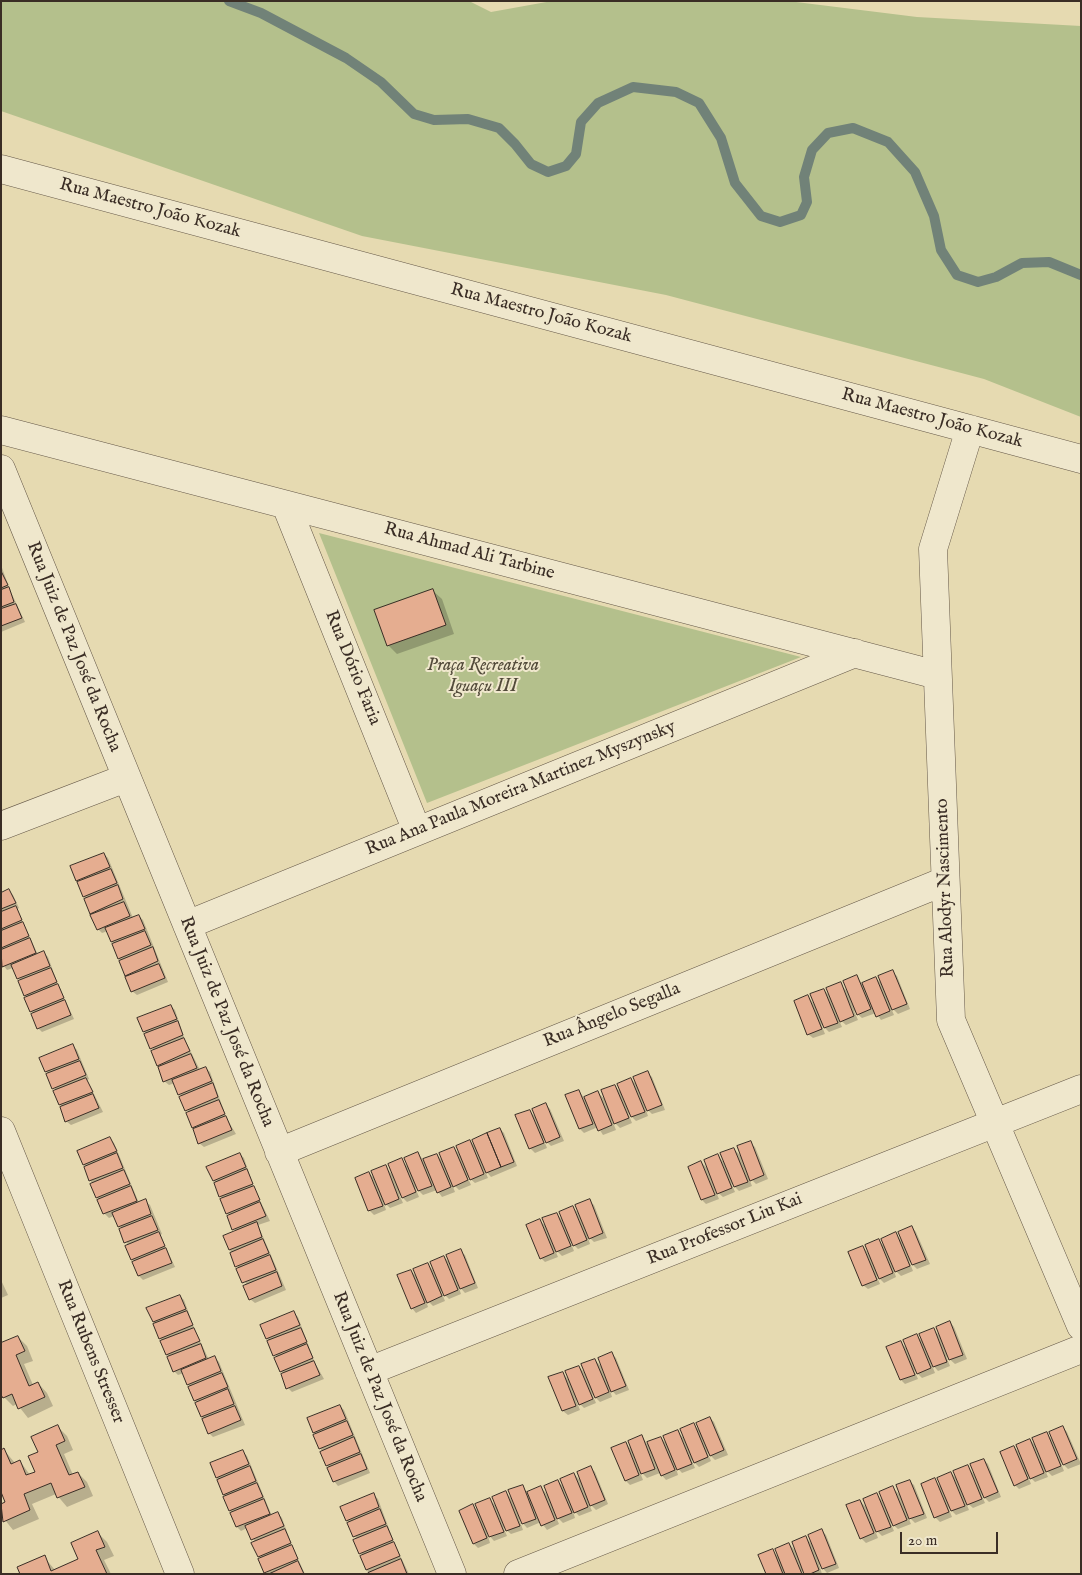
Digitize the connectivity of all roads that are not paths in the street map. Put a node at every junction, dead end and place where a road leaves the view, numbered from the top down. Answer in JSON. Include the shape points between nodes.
{"nodes":[{"id":1,"x":1,"y":169,"type":"edge"},
{"id":2,"x":970,"y":429,"type":"junction"},
{"id":3,"x":1,"y":430,"type":"edge"},
{"id":4,"x":1081,"y":459,"type":"edge"},
{"id":5,"x":1,"y":470,"type":"edge"},
{"id":6,"x":286,"y":505,"type":"junction"},
{"id":7,"x":855,"y":653,"type":"junction"},
{"id":8,"x":937,"y":675,"type":"junction"},
{"id":9,"x":126,"y":778,"type":"junction"},
{"id":10,"x":1,"y":826,"type":"edge"},
{"id":11,"x":417,"y":831,"type":"junction"},
{"id":12,"x":945,"y":881,"type":"junction"},
{"id":13,"x":187,"y":925,"type":"junction"},
{"id":14,"x":1081,"y":1089,"type":"edge"},
{"id":15,"x":994,"y":1123,"type":"junction"},
{"id":16,"x":1,"y":1131,"type":"edge"},
{"id":17,"x":279,"y":1152,"type":"junction"},
{"id":18,"x":1081,"y":1326,"type":"edge"},
{"id":19,"x":1081,"y":1349,"type":"edge"},
{"id":20,"x":369,"y":1371,"type":"junction"},
{"id":21,"x":180,"y":1574,"type":"edge"},
{"id":22,"x":452,"y":1574,"type":"edge"},
{"id":23,"x":518,"y":1574,"type":"edge"}],
"edges":[{"from":1,"to":2,"type":"street","name":"Rua Maestro João Kozak"},
{"from":2,"to":4,"type":"street","name":"Rua Maestro João Kozak"},
{"from":2,"to":8,"type":"street","name":"Rua Alodyr Nascimento","via":[[933,549]]},
{"from":3,"to":6,"type":"street","name":"Rua Ahmad Ali Tarbine"},
{"from":5,"to":9,"type":"street","name":"Rua Juiz de Paz José da Rocha"},
{"from":6,"to":7,"type":"street","name":"Rua Ahmad Ali Tarbine"},
{"from":6,"to":11,"type":"street","name":"Rua Dório Faria"},
{"from":7,"to":8,"type":"street","name":"Rua Ahmad Ali Tarbine"},
{"from":7,"to":11,"type":"street","name":"Rua Ana Paula Moreira Martinez Myszynsky"},
{"from":8,"to":12,"type":"street","name":"Rua Alodyr Nascimento"},
{"from":9,"to":10,"type":"street"},
{"from":9,"to":13,"type":"street","name":"Rua Juiz de Paz José da Rocha"},
{"from":11,"to":13,"type":"street","name":"Rua Ana Paula Moreira Martinez Myszynsky"},
{"from":12,"to":15,"type":"street","name":"Rua Alodyr Nascimento","via":[[951,1020]]},
{"from":12,"to":17,"type":"street","name":"Rua Ângelo Segalla"},
{"from":13,"to":17,"type":"street","name":"Rua Juiz de Paz José da Rocha"},
{"from":14,"to":15,"type":"street","name":"Rua Professor Liu Kai"},
{"from":15,"to":18,"type":"street","name":"Rua Alodyr Nascimento"},
{"from":15,"to":20,"type":"street","name":"Rua Professor Liu Kai"},
{"from":16,"to":21,"type":"street","name":"Rua Rubens Stresser"},
{"from":17,"to":20,"type":"street","name":"Rua Juiz de Paz José da Rocha"},
{"from":19,"to":23,"type":"street"},
{"from":20,"to":22,"type":"street","name":"Rua Juiz de Paz José da Rocha"}]}
